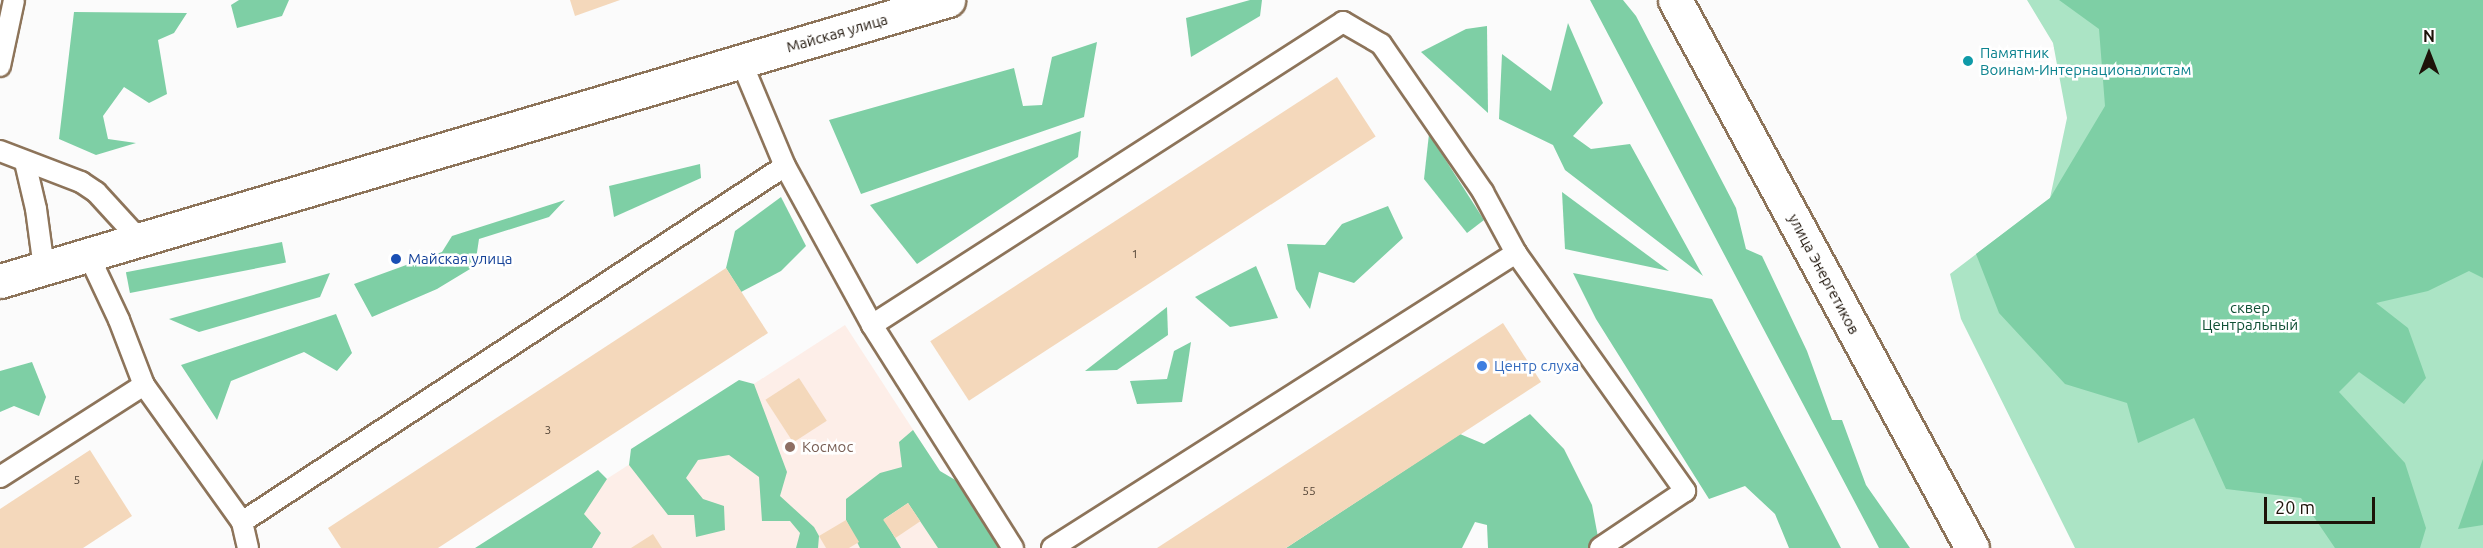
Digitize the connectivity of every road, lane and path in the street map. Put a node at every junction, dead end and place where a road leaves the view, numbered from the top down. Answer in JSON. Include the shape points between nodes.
{"nodes":[{"id":1,"x":14,"y":0,"type":"edge"},
{"id":2,"x":948,"y":0,"type":"edge"},
{"id":3,"x":1675,"y":0,"type":"edge"},
{"id":4,"x":741,"y":61,"type":"junction"},
{"id":5,"x":0,"y":66,"type":"edge"},
{"id":6,"x":0,"y":151,"type":"edge"},
{"id":7,"x":24,"y":162,"type":"junction"},
{"id":8,"x":785,"y":166,"type":"junction"},
{"id":9,"x":139,"y":239,"type":"junction"},
{"id":10,"x":1516,"y":253,"type":"junction"},
{"id":11,"x":88,"y":254,"type":"junction"},
{"id":12,"x":44,"y":268,"type":"junction"},
{"id":13,"x":0,"y":281,"type":"edge"},
{"id":14,"x":872,"y":325,"type":"junction"},
{"id":15,"x":144,"y":385,"type":"junction"},
{"id":16,"x":0,"y":477,"type":"edge"},
{"id":17,"x":242,"y":522,"type":"junction"},
{"id":18,"x":248,"y":548,"type":"edge"},
{"id":19,"x":1013,"y":548,"type":"edge"},
{"id":20,"x":1052,"y":548,"type":"edge"},
{"id":21,"x":1600,"y":548,"type":"edge"},
{"id":22,"x":1972,"y":548,"type":"edge"}],
"edges":[{"from":1,"to":5,"type":"lane"},
{"from":2,"to":4,"type":"main road","name":"Майская улица"},
{"from":3,"to":22,"type":"main road","name":"улица Энергетиков"},
{"from":4,"to":8,"type":"lane"},
{"from":4,"to":9,"type":"main road","name":"Майская улица"},
{"from":6,"to":7,"type":"lane"},
{"from":7,"to":9,"type":"lane","via":[[81,182],[96,192]]},
{"from":7,"to":12,"type":"lane","via":[[36,209]]},
{"from":8,"to":14,"type":"lane"},
{"from":8,"to":17,"type":"lane"},
{"from":9,"to":11,"type":"main road","name":"Майская улица"},
{"from":10,"to":14,"type":"lane","via":[[1483,192],[1382,44],[1343,22]]},
{"from":10,"to":20,"type":"lane"},
{"from":10,"to":21,"type":"lane","via":[[1685,491]]},
{"from":11,"to":12,"type":"main road","name":"Майская улица"},
{"from":11,"to":15,"type":"lane"},
{"from":12,"to":13,"type":"main road","name":"Майская улица"},
{"from":14,"to":19,"type":"lane"},
{"from":15,"to":16,"type":"lane"},
{"from":15,"to":17,"type":"lane"},
{"from":17,"to":18,"type":"lane"}]}
